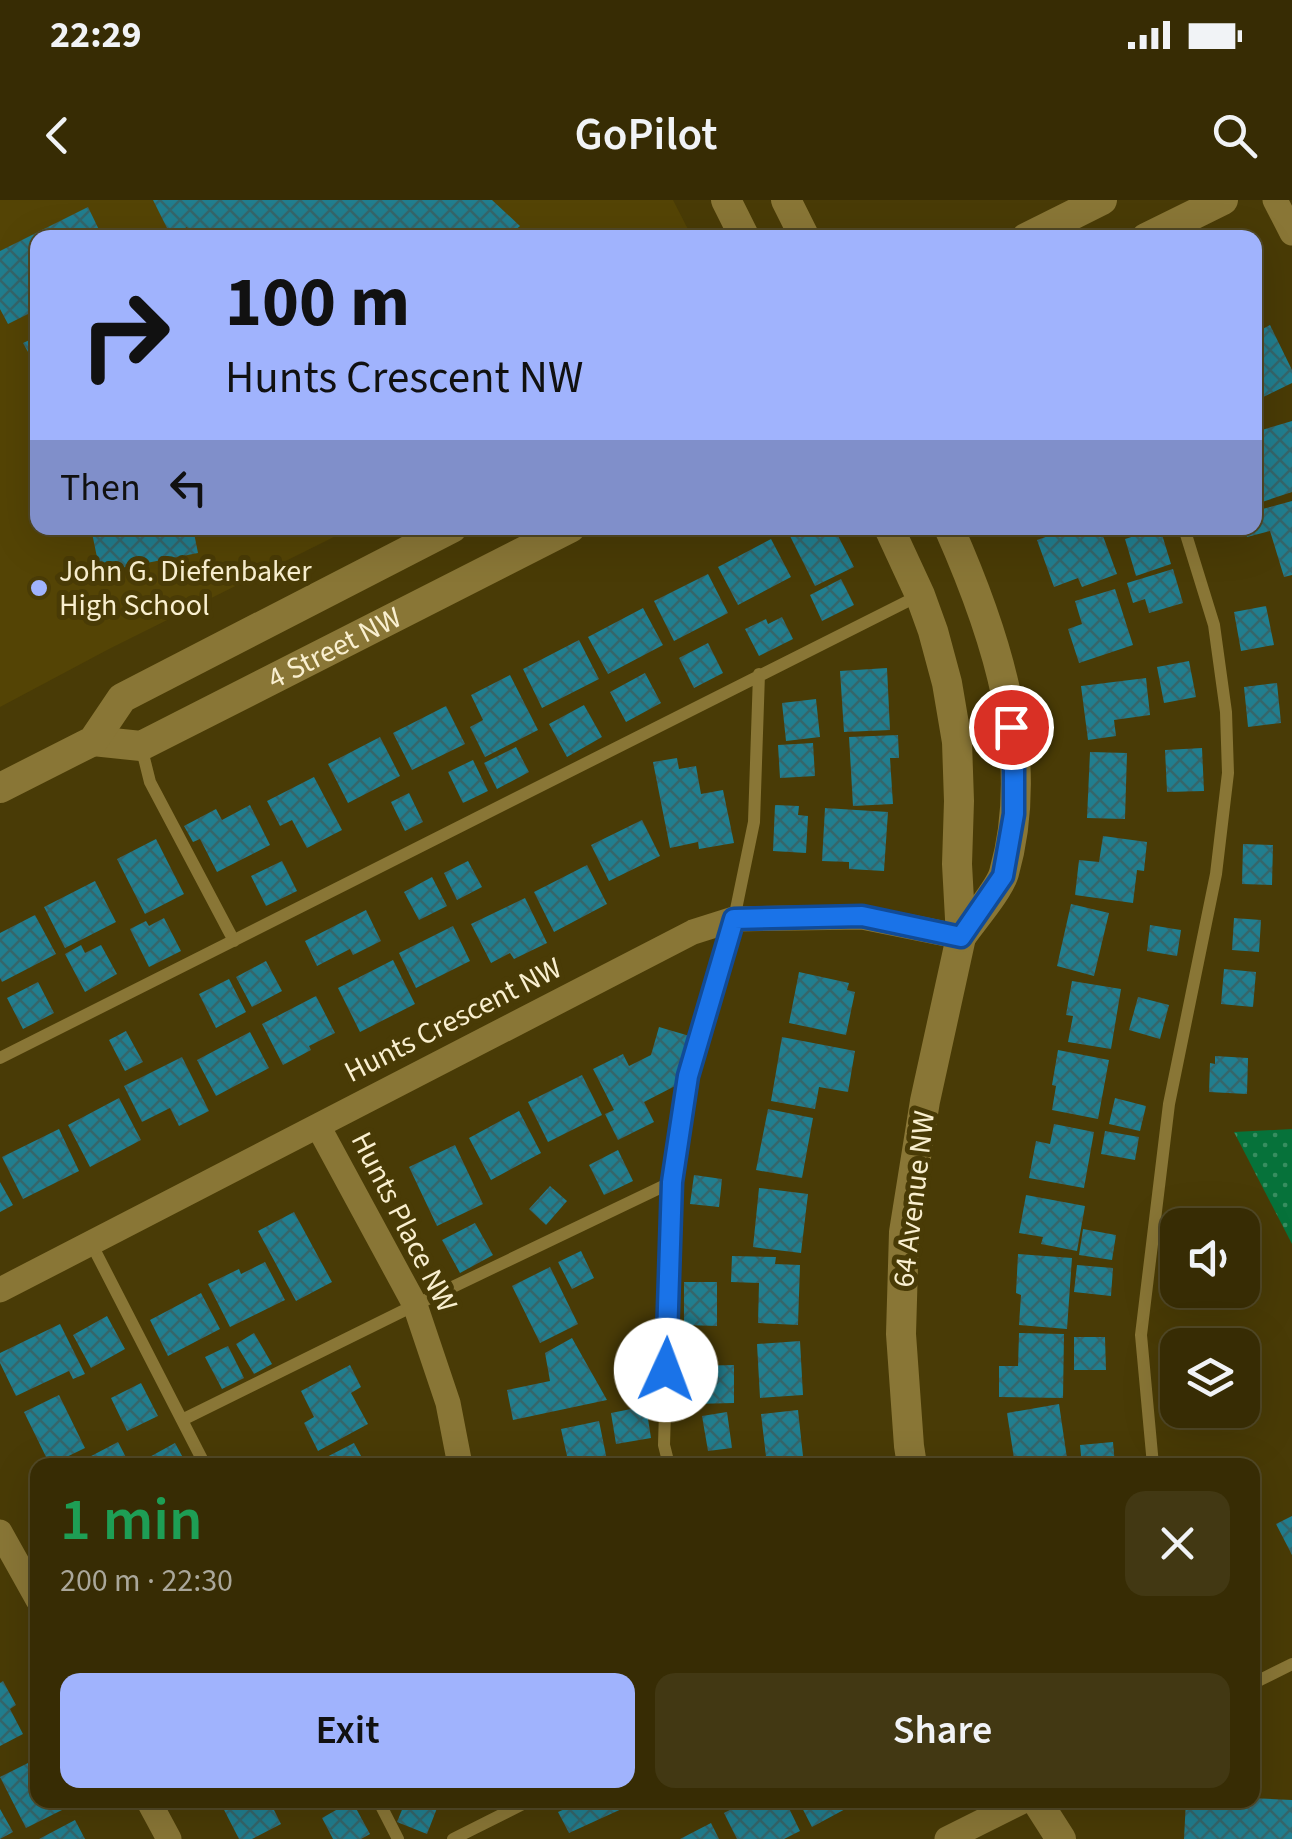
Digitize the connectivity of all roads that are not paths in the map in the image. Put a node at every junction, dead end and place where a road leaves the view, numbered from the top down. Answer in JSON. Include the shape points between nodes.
{"nodes":[{"id":1,"x":726,"y":200,"type":"edge"},
{"id":2,"x":786,"y":200,"type":"edge"},
{"id":3,"x":1102,"y":200,"type":"edge"},
{"id":4,"x":1224,"y":200,"type":"edge"},
{"id":5,"x":1276,"y":200,"type":"edge"},
{"id":6,"x":741,"y":230,"type":"edge"},
{"id":7,"x":801,"y":230,"type":"edge"},
{"id":8,"x":1042,"y":230,"type":"edge"},
{"id":9,"x":1162,"y":230,"type":"edge"},
{"id":10,"x":1292,"y":233,"type":"edge"},
{"id":11,"x":438,"y":535,"type":"edge"},
{"id":12,"x":556,"y":535,"type":"edge"},
{"id":13,"x":892,"y":535,"type":"edge"},
{"id":14,"x":952,"y":535,"type":"edge"},
{"id":15,"x":1186,"y":535,"type":"edge"},
{"id":16,"x":920,"y":594,"type":"junction"},
{"id":17,"x":759,"y":674,"type":"junction"},
{"id":18,"x":93,"y":741,"type":"junction"},
{"id":19,"x":141,"y":746,"type":"junction"},
{"id":20,"x":0,"y":788,"type":"edge"},
{"id":21,"x":734,"y":919,"type":"junction"},
{"id":22,"x":961,"y":937,"type":"junction"},
{"id":23,"x":234,"y":941,"type":"junction"},
{"id":24,"x":0,"y":1058,"type":"edge"},
{"id":25,"x":318,"y":1126,"type":"junction"},
{"id":26,"x":672,"y":1182,"type":"junction"},
{"id":27,"x":91,"y":1243,"type":"junction"},
{"id":28,"x":0,"y":1290,"type":"edge"},
{"id":29,"x":415,"y":1305,"type":"junction"},
{"id":30,"x":182,"y":1420,"type":"junction"},
{"id":31,"x":201,"y":1458,"type":"edge"},
{"id":32,"x":459,"y":1458,"type":"edge"},
{"id":33,"x":667,"y":1458,"type":"edge"},
{"id":34,"x":911,"y":1458,"type":"edge"},
{"id":35,"x":1152,"y":1458,"type":"edge"},
{"id":36,"x":0,"y":1532,"type":"edge"},
{"id":37,"x":30,"y":1586,"type":"edge"},
{"id":38,"x":1292,"y":1664,"type":"edge"},
{"id":39,"x":1260,"y":1680,"type":"edge"},
{"id":40,"x":152,"y":1808,"type":"edge"},
{"id":41,"x":382,"y":1808,"type":"edge"},
{"id":42,"x":515,"y":1808,"type":"edge"},
{"id":43,"x":1008,"y":1808,"type":"edge"},
{"id":44,"x":1041,"y":1808,"type":"edge"},
{"id":45,"x":169,"y":1839,"type":"edge"},
{"id":46,"x":398,"y":1839,"type":"edge"},
{"id":47,"x":453,"y":1839,"type":"edge"},
{"id":48,"x":947,"y":1839,"type":"edge"},
{"id":49,"x":1061,"y":1839,"type":"edge"}],
"edges":[{"from":1,"to":6,"type":"main road"},
{"from":2,"to":7,"type":"main road"},
{"from":3,"to":8,"type":"main road"},
{"from":4,"to":9,"type":"main road"},
{"from":5,"to":10,"type":"street"},
{"from":11,"to":18,"type":"main road","name":"4 Street NW","via":[[122,698]]},
{"from":12,"to":19,"type":"main road","name":"4 Street NW"},
{"from":13,"to":16,"type":"main road","name":"64 Avenue NW"},
{"from":14,"to":22,"type":"main road","name":"64 Avenue NW","via":[[995,644],[1014,752],[1014,814],[1003,876]]},
{"from":15,"to":35,"type":"lane","via":[[1214,625],[1228,773],[1216,874],[1169,1104],[1141,1335]]},
{"from":16,"to":17,"type":"lane"},
{"from":16,"to":22,"type":"main road","name":"64 Avenue NW","via":[[947,683],[956,742]]},
{"from":17,"to":21,"type":"lane","via":[[754,822]]},
{"from":17,"to":23,"type":"lane"},
{"from":18,"to":19,"type":"main road"},
{"from":18,"to":20,"type":"main road","name":"4 Street NW"},
{"from":19,"to":23,"type":"lane","via":[[150,782]]},
{"from":21,"to":22,"type":"street","name":"Hunts Crescent NW","via":[[862,916]]},
{"from":21,"to":25,"type":"street","name":"Hunts Crescent NW","via":[[693,932]]},
{"from":21,"to":26,"type":"lane","via":[[688,1076]]},
{"from":22,"to":34,"type":"main road","name":"64 Avenue NW","via":[[904,1232],[901,1334]]},
{"from":23,"to":24,"type":"lane"},
{"from":25,"to":27,"type":"street","name":"Hunts Crescent NW"},
{"from":25,"to":29,"type":"street","name":"Hunts Place NW"},
{"from":26,"to":29,"type":"lane"},
{"from":26,"to":33,"type":"lane"},
{"from":27,"to":28,"type":"street","name":"Hunts Crescent NW"},
{"from":27,"to":30,"type":"lane"},
{"from":29,"to":30,"type":"lane"},
{"from":29,"to":32,"type":"street","name":"Hunts Place NW","via":[[448,1402]]},
{"from":30,"to":31,"type":"lane"},
{"from":36,"to":37,"type":"street"},
{"from":38,"to":39,"type":"lane"},
{"from":40,"to":45,"type":"street"},
{"from":41,"to":46,"type":"lane"},
{"from":42,"to":47,"type":"lane"},
{"from":43,"to":48,"type":"street"},
{"from":44,"to":49,"type":"main road"}]}
